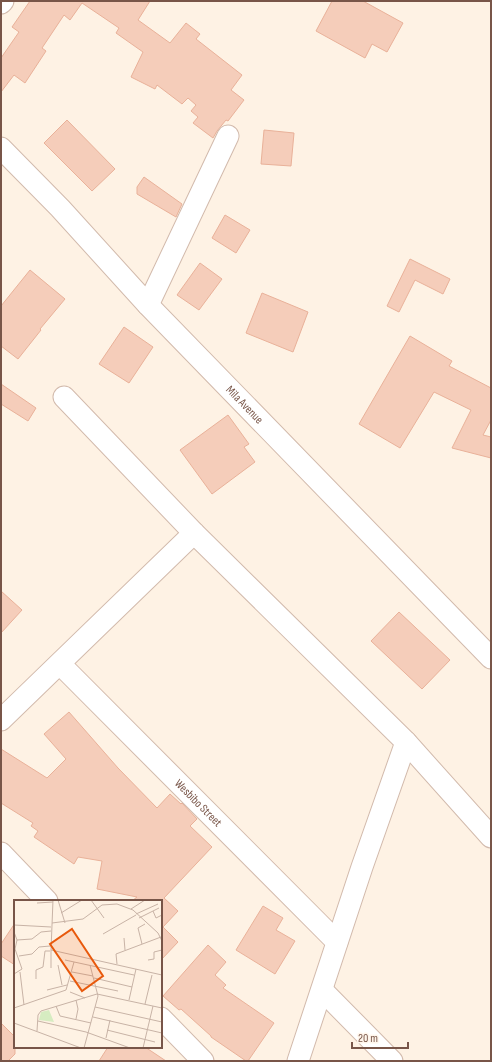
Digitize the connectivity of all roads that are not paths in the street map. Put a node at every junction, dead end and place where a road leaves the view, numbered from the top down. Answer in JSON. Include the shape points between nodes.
{"nodes":[{"id":1,"x":228,"y":136,"type":"dead end"},
{"id":2,"x":1,"y":148,"type":"edge"},
{"id":3,"x":148,"y":305,"type":"junction"},
{"id":4,"x":64,"y":397,"type":"dead end"},
{"id":5,"x":194,"y":533,"type":"junction"},
{"id":6,"x":491,"y":658,"type":"edge"},
{"id":7,"x":60,"y":664,"type":"junction"},
{"id":8,"x":1,"y":720,"type":"edge"},
{"id":9,"x":406,"y":742,"type":"junction"},
{"id":10,"x":491,"y":838,"type":"edge"},
{"id":11,"x":1,"y":853,"type":"edge"},
{"id":12,"x":46,"y":900,"type":"edge"},
{"id":13,"x":337,"y":942,"type":"junction"},
{"id":14,"x":322,"y":990,"type":"junction"},
{"id":15,"x":162,"y":1019,"type":"edge"},
{"id":16,"x":203,"y":1061,"type":"edge"},
{"id":17,"x":298,"y":1061,"type":"edge"},
{"id":18,"x":392,"y":1061,"type":"edge"}],
"edges":[{"from":1,"to":3,"type":"street"},
{"from":2,"to":3,"type":"street","name":"Mila Avenue","via":[[60,208]]},
{"from":3,"to":6,"type":"street","name":"Mila Avenue"},
{"from":4,"to":5,"type":"street"},
{"from":5,"to":7,"type":"street"},
{"from":5,"to":9,"type":"street"},
{"from":7,"to":8,"type":"street"},
{"from":7,"to":13,"type":"street","name":"Wesbibo Street"},
{"from":9,"to":10,"type":"street"},
{"from":9,"to":13,"type":"street"},
{"from":11,"to":12,"type":"street"},
{"from":13,"to":14,"type":"street"},
{"from":14,"to":17,"type":"street"},
{"from":14,"to":18,"type":"street"},
{"from":15,"to":16,"type":"street"}]}
